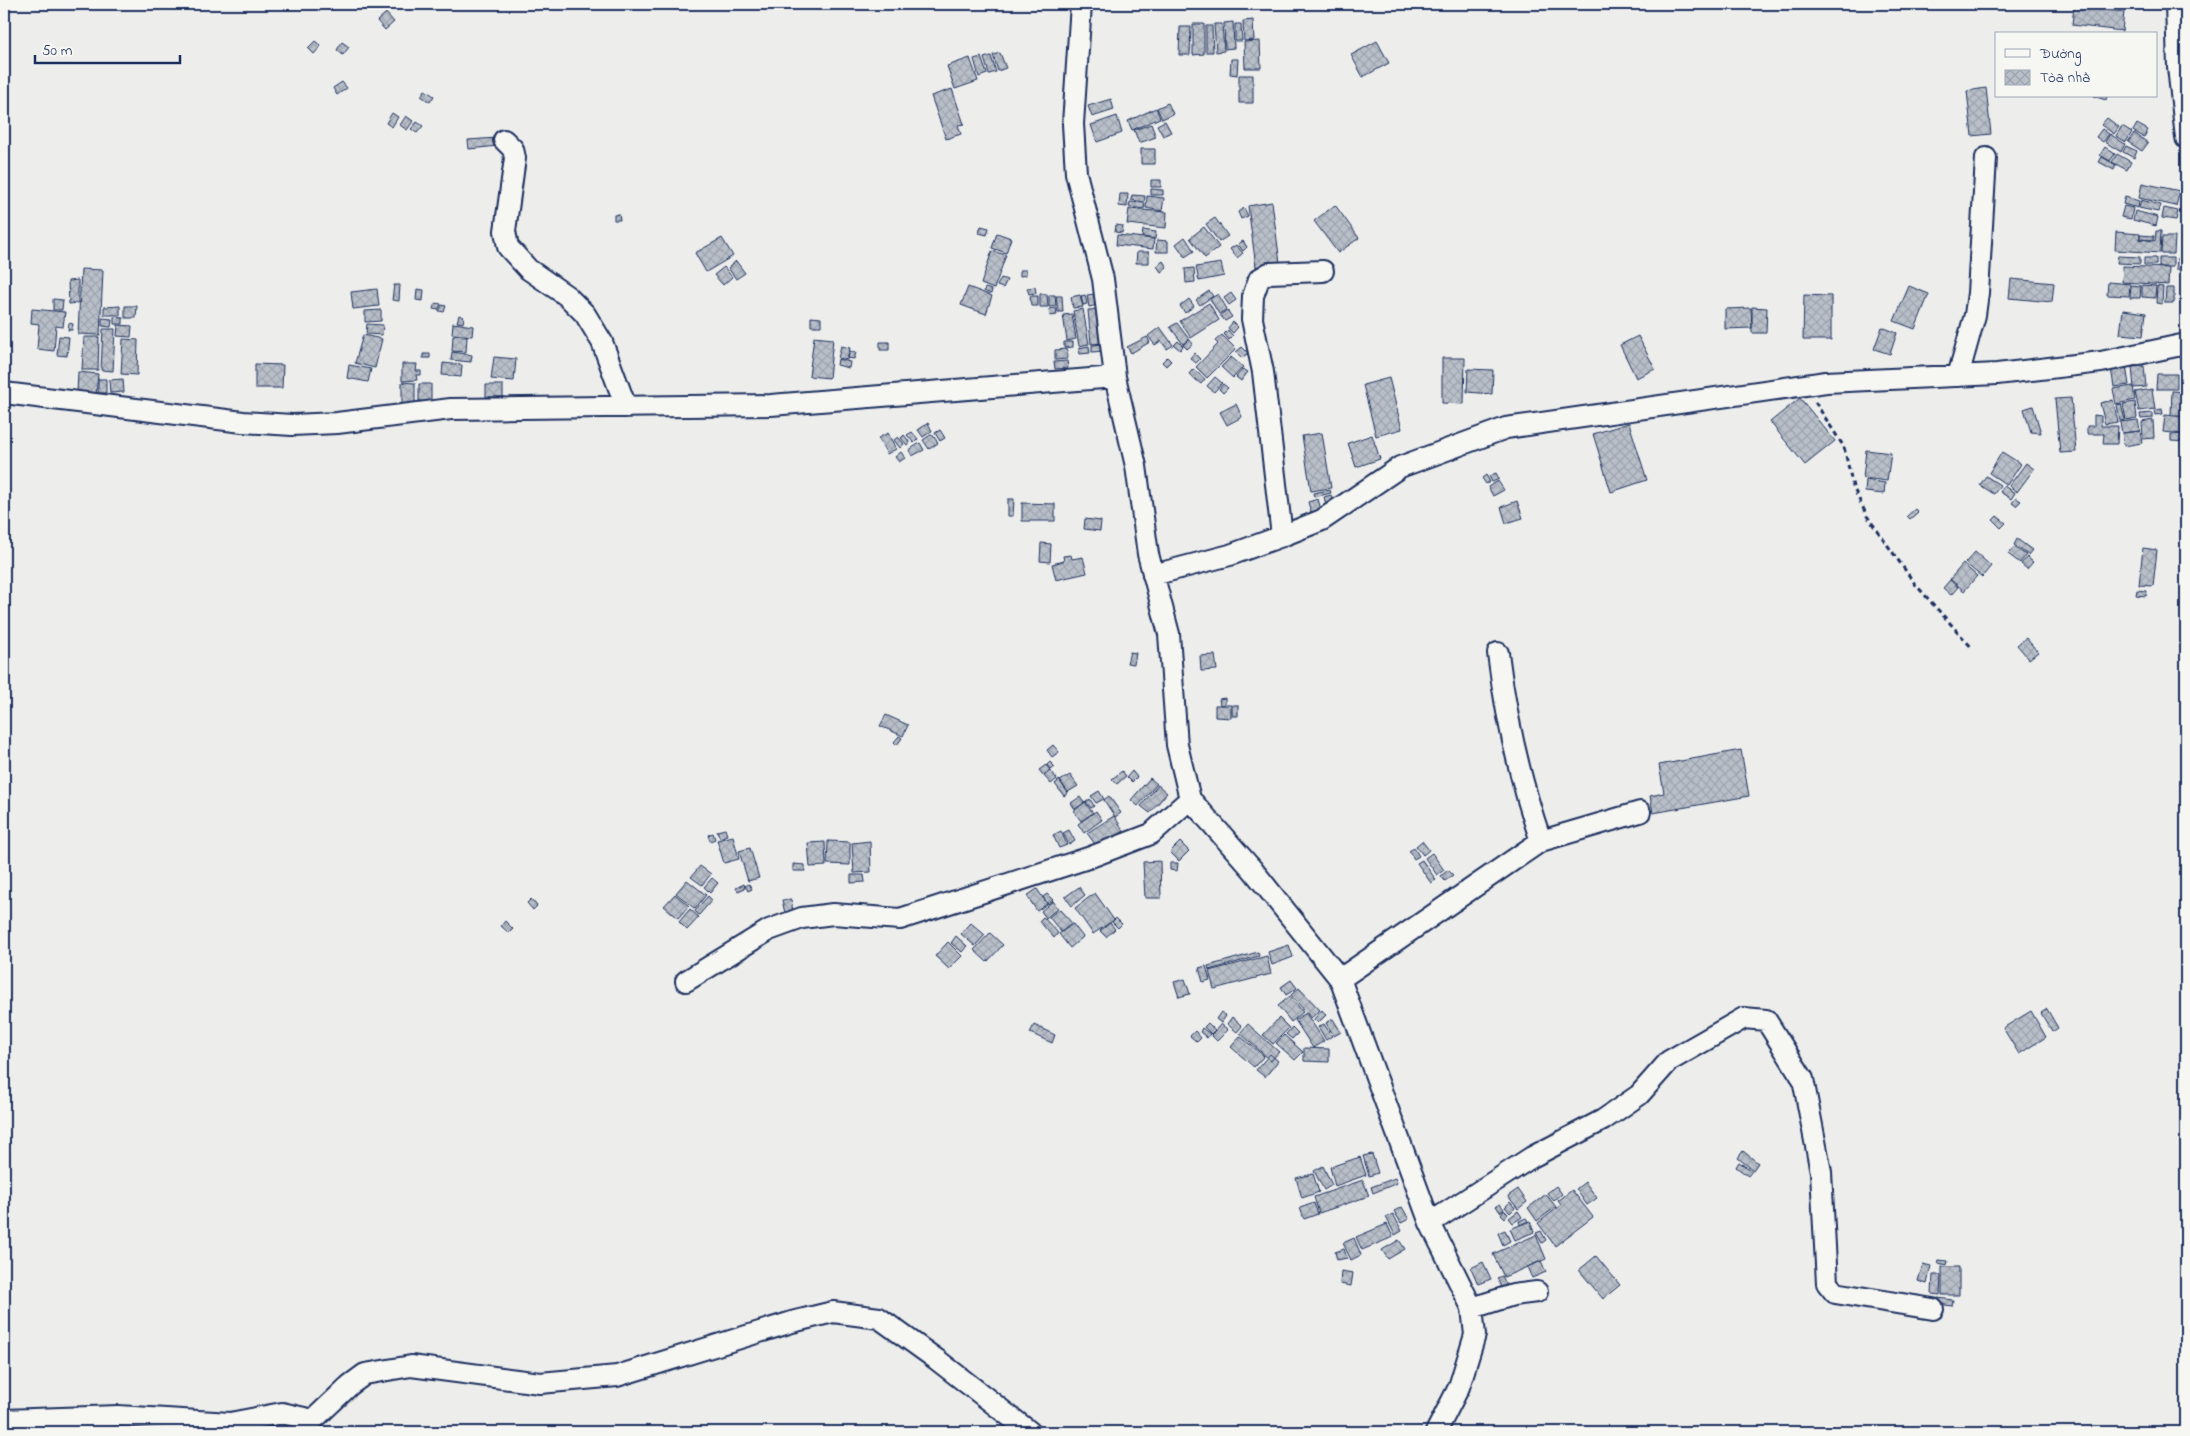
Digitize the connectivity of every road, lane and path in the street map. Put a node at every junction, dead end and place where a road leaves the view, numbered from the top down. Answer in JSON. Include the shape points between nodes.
{"nodes":[{"id":1,"x":1081,"y":4,"type":"edge"},
{"id":2,"x":2176,"y":4,"type":"edge"},
{"id":3,"x":2186,"y":138,"type":"edge"},
{"id":4,"x":504,"y":140,"type":"dead end"},
{"id":5,"x":1986,"y":158,"type":"dead end"},
{"id":6,"x":1323,"y":271,"type":"dead end"},
{"id":7,"x":2186,"y":344,"type":"edge"},
{"id":8,"x":1958,"y":376,"type":"junction"},
{"id":9,"x":1115,"y":377,"type":"junction"},
{"id":10,"x":1803,"y":385,"type":"junction"},
{"id":11,"x":4,"y":393,"type":"edge"},
{"id":12,"x":626,"y":407,"type":"junction"},
{"id":13,"x":1282,"y":536,"type":"junction"},
{"id":14,"x":1153,"y":575,"type":"junction"},
{"id":15,"x":1973,"y":648,"type":"dead end"},
{"id":16,"x":1498,"y":654,"type":"dead end"},
{"id":17,"x":1190,"y":799,"type":"junction"},
{"id":18,"x":1640,"y":812,"type":"dead end"},
{"id":19,"x":1540,"y":841,"type":"junction"},
{"id":20,"x":1340,"y":979,"type":"junction"},
{"id":21,"x":686,"y":981,"type":"dead end"},
{"id":22,"x":1430,"y":1223,"type":"junction"},
{"id":23,"x":1537,"y":1292,"type":"dead end"},
{"id":24,"x":1472,"y":1308,"type":"junction"},
{"id":25,"x":1933,"y":1309,"type":"dead end"},
{"id":26,"x":4,"y":1420,"type":"edge"},
{"id":27,"x":1030,"y":1432,"type":"edge"},
{"id":28,"x":1436,"y":1432,"type":"edge"}],
"edges":[{"from":1,"to":9,"type":"street","via":[[1073,124],[1076,173],[1103,279]]},
{"from":2,"to":3,"type":"street","via":[[2178,66]]},
{"from":4,"to":12,"type":"street","via":[[513,149],[515,158],[505,231],[508,247],[528,269],[567,296],[585,314],[602,342]]},
{"from":5,"to":8,"type":"street","via":[[1978,293]]},
{"from":6,"to":13,"type":"street","via":[[1269,273],[1259,279],[1253,296],[1252,319],[1263,372]]},
{"from":7,"to":8,"type":"street","via":[[2100,362]]},
{"from":8,"to":10,"type":"street"},
{"from":9,"to":12,"type":"street","via":[[771,405]]},
{"from":9,"to":14,"type":"street","via":[[1136,466]]},
{"from":10,"to":13,"type":"street","via":[[1506,428],[1400,467],[1322,520]]},
{"from":10,"to":15,"type":"path","via":[[1844,447],[1853,487],[1867,516],[1915,584]]},
{"from":11,"to":12,"type":"street","via":[[292,425],[337,423],[431,410]]},
{"from":13,"to":14,"type":"street","via":[[1230,555]]},
{"from":14,"to":17,"type":"street","via":[[1169,634],[1177,746]]},
{"from":16,"to":19,"type":"street","via":[[1506,716]]},
{"from":17,"to":20,"type":"street","via":[[1252,869]]},
{"from":17,"to":21,"type":"street","via":[[1151,834],[1088,858],[900,919],[833,914],[802,918],[769,930]]},
{"from":18,"to":19,"type":"street"},
{"from":19,"to":20,"type":"street"},
{"from":20,"to":22,"type":"street"},
{"from":22,"to":24,"type":"street"},
{"from":22,"to":25,"type":"street","via":[[1532,1157],[1603,1120],[1639,1095],[1669,1061],[1744,1018],[1766,1020],[1803,1079],[1821,1172],[1828,1283],[1835,1293]]},
{"from":23,"to":24,"type":"street","via":[[1513,1295]]},
{"from":24,"to":28,"type":"street","via":[[1475,1335],[1459,1387]]},
{"from":26,"to":27,"type":"street","via":[[118,1416],[230,1423],[282,1413],[313,1420],[365,1374],[411,1366],[540,1383],[617,1376],[833,1312],[879,1318]]}]}
